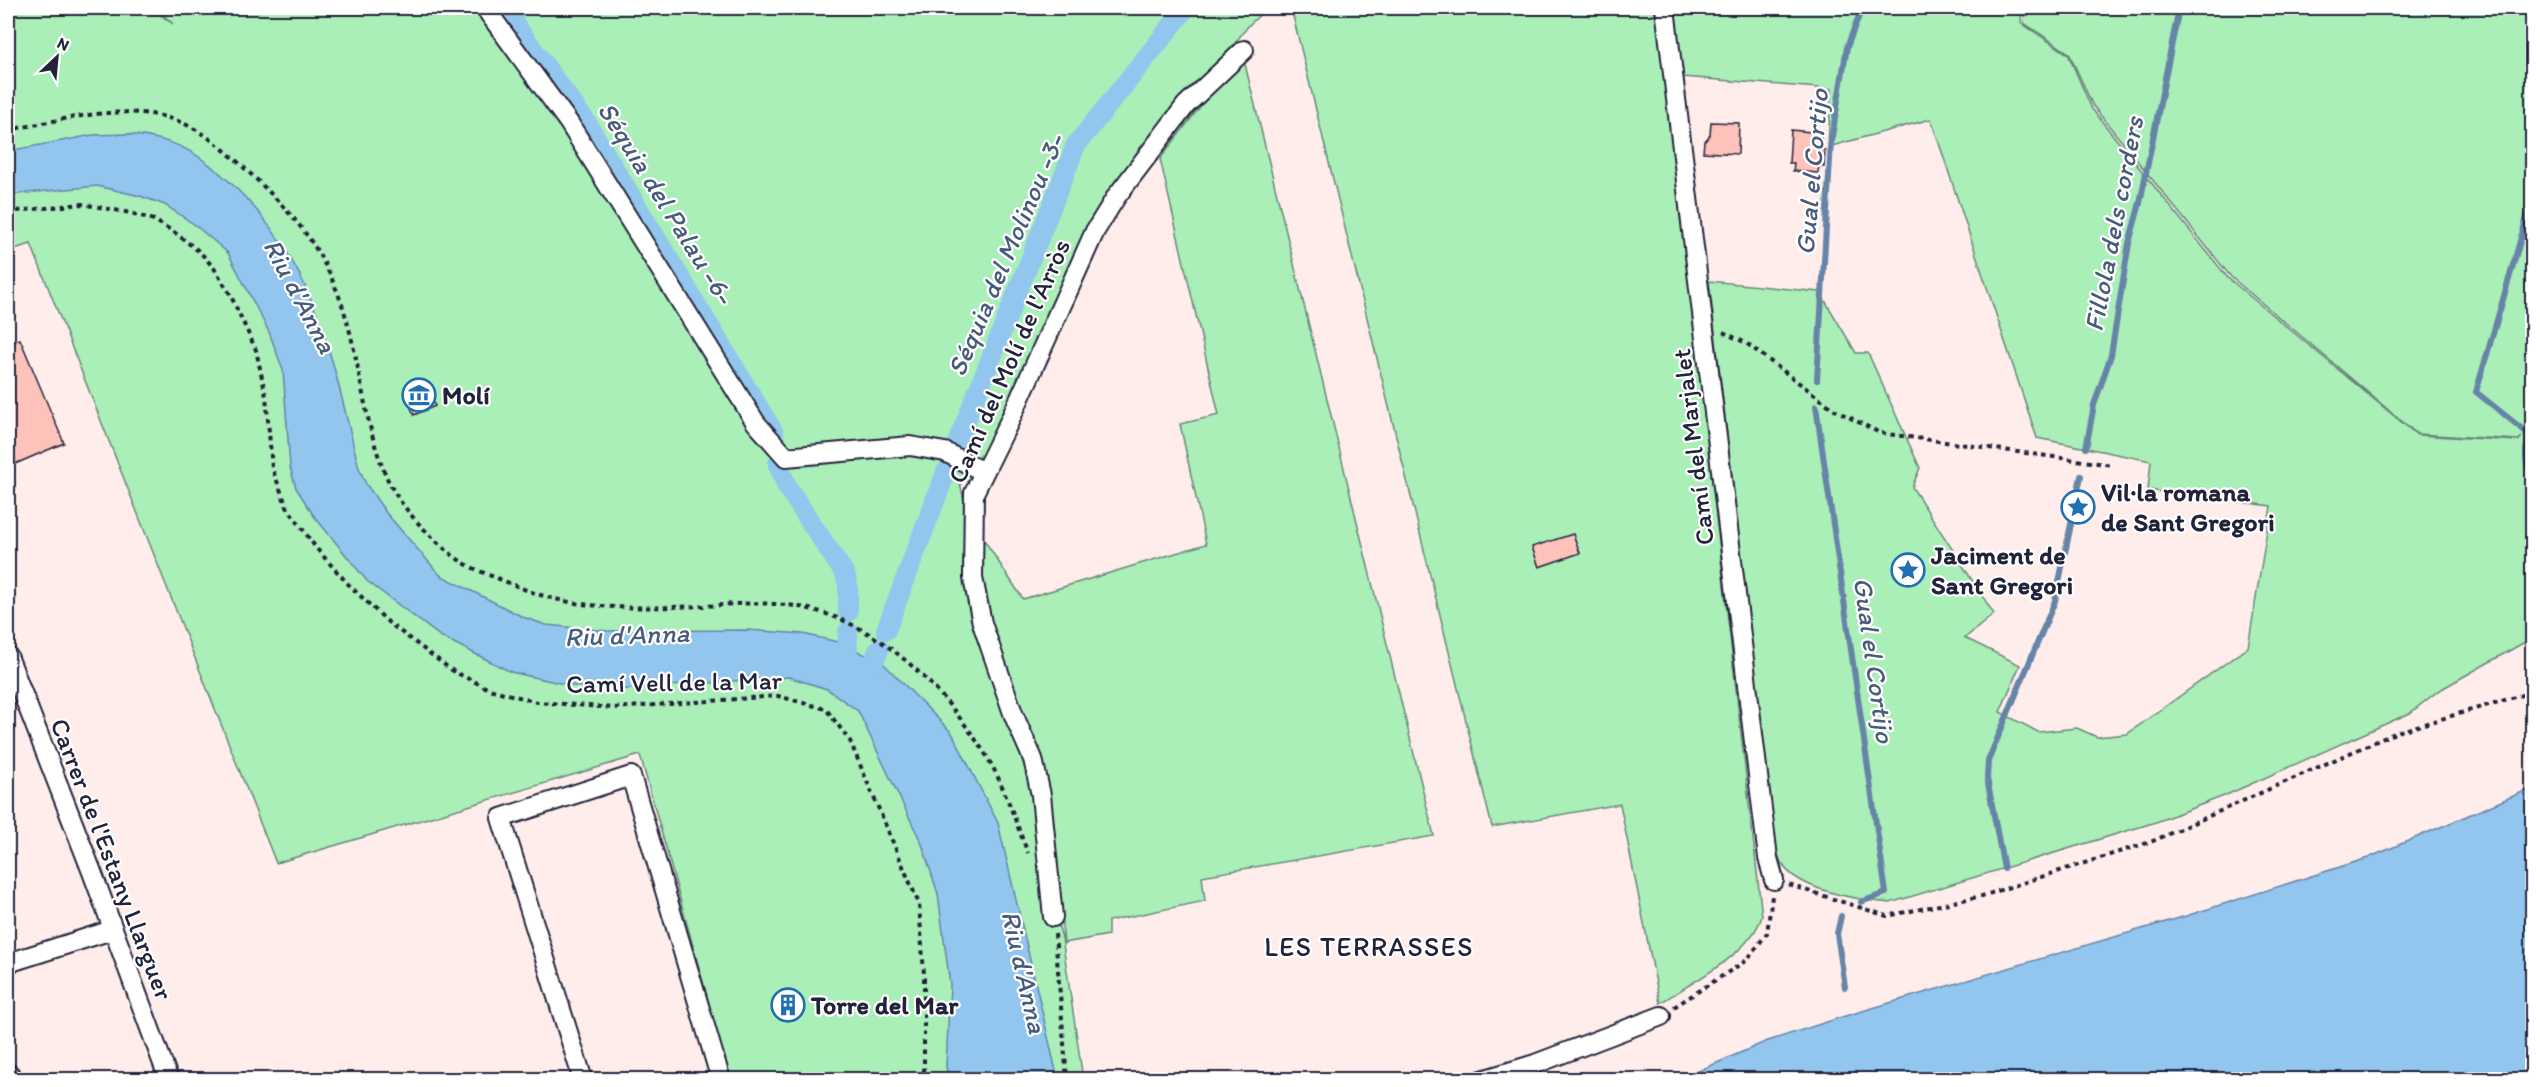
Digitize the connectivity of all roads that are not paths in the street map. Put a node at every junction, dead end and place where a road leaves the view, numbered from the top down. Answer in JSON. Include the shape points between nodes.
{"nodes":[{"id":1,"x":485,"y":8,"type":"edge"},
{"id":2,"x":1665,"y":8,"type":"edge"},
{"id":3,"x":1244,"y":50,"type":"dead end"},
{"id":4,"x":984,"y":472,"type":"junction"},
{"id":5,"x":8,"y":656,"type":"edge"},
{"id":6,"x":1774,"y":880,"type":"road end"},
{"id":7,"x":1053,"y":917,"type":"road end"},
{"id":8,"x":112,"y":930,"type":"junction"},
{"id":9,"x":8,"y":963,"type":"edge"},
{"id":10,"x":1660,"y":1016,"type":"road end"},
{"id":11,"x":8,"y":1076,"type":"edge"},
{"id":12,"x":10,"y":1080,"type":"edge"},
{"id":13,"x":169,"y":1080,"type":"edge"},
{"id":14,"x":584,"y":1080,"type":"edge"},
{"id":15,"x":721,"y":1080,"type":"edge"},
{"id":16,"x":1482,"y":1080,"type":"edge"}],
"edges":[{"from":1,"to":4,"type":"street","via":[[569,123],[756,423],[786,457],[910,446],[945,452]]},
{"from":2,"to":6,"type":"street","name":"Camí del Marjalet","via":[[1768,858]]},
{"from":3,"to":4,"type":"street","name":"Camí del Molí de l'Arròs","via":[[1186,105],[1110,205]]},
{"from":4,"to":7,"type":"street","name":"Camí del Molí de l'Arròs","via":[[974,493],[973,578],[982,622],[1014,716],[1034,759]]},
{"from":5,"to":8,"type":"street","name":"Carrer de l'Estany Llarguer"},
{"from":8,"to":9,"type":"street"},
{"from":8,"to":13,"type":"street","name":"Carrer de l'Estany Llarguer"},
{"from":10,"to":16,"type":"street"},
{"from":11,"to":12,"type":"street"},
{"from":14,"to":15,"type":"street","via":[[501,818],[631,776]]}]}
